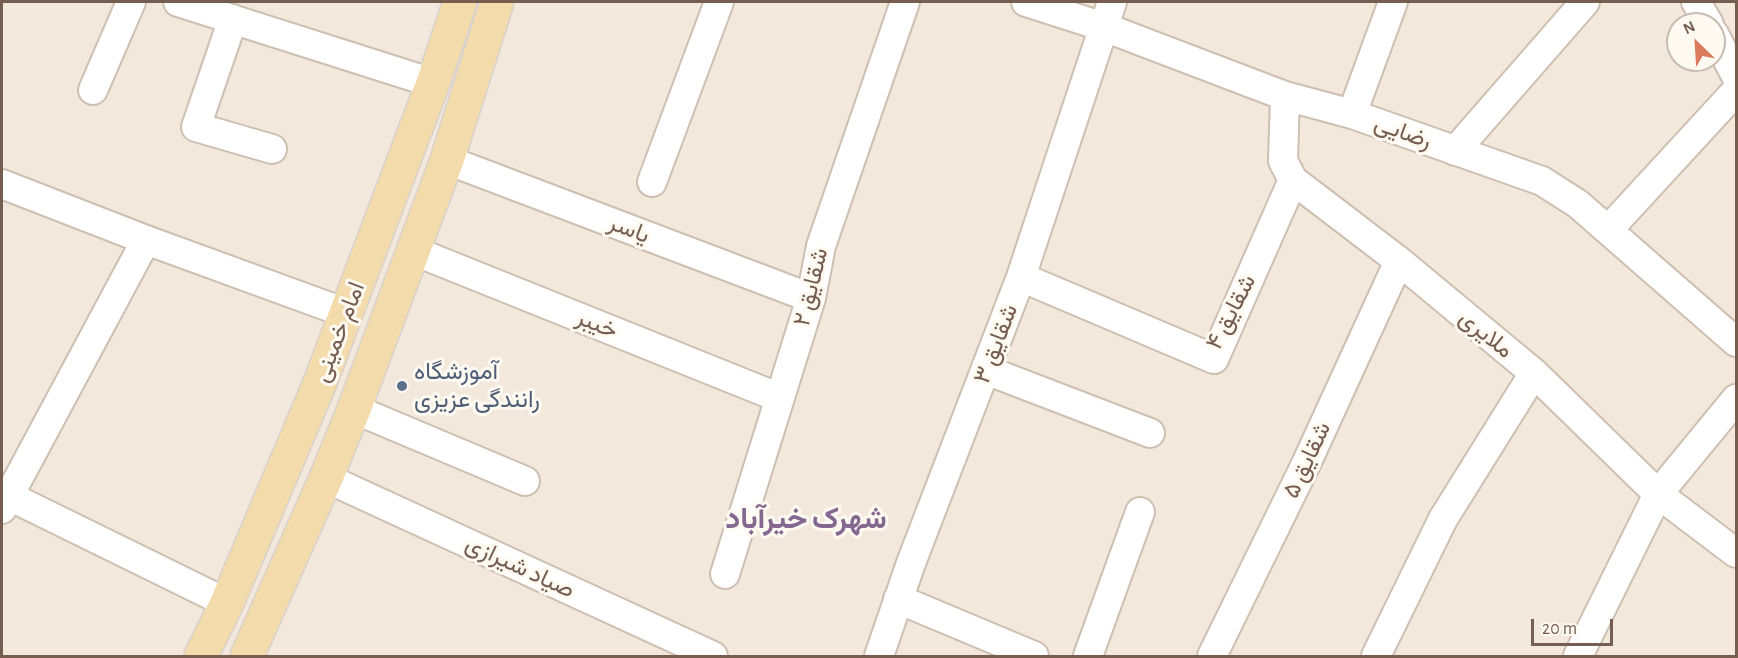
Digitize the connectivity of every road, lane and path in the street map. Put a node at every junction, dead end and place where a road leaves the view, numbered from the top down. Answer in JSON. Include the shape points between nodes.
{"nodes":[{"id":1,"x":131,"y":2,"type":"edge"},
{"id":2,"x":178,"y":2,"type":"edge"},
{"id":3,"x":460,"y":2,"type":"edge"},
{"id":4,"x":497,"y":2,"type":"edge"},
{"id":5,"x":719,"y":2,"type":"edge"},
{"id":6,"x":905,"y":2,"type":"edge"},
{"id":7,"x":1026,"y":2,"type":"edge"},
{"id":8,"x":1393,"y":2,"type":"edge"},
{"id":9,"x":1585,"y":2,"type":"edge"},
{"id":10,"x":1108,"y":14,"type":"edge"},
{"id":11,"x":232,"y":19,"type":"junction"},
{"id":12,"x":1726,"y":56,"type":"edge"},
{"id":13,"x":1737,"y":76,"type":"edge"},
{"id":14,"x":433,"y":83,"type":"junction"},
{"id":15,"x":93,"y":90,"type":"dead end"},
{"id":16,"x":1737,"y":91,"type":"edge"},
{"id":17,"x":1285,"y":96,"type":"junction"},
{"id":18,"x":1352,"y":114,"type":"junction"},
{"id":19,"x":272,"y":149,"type":"dead end"},
{"id":20,"x":1455,"y":151,"type":"junction"},
{"id":21,"x":447,"y":160,"type":"junction"},
{"id":22,"x":1293,"y":180,"type":"junction"},
{"id":23,"x":652,"y":182,"type":"dead end"},
{"id":24,"x":2,"y":184,"type":"edge"},
{"id":25,"x":1608,"y":230,"type":"junction"},
{"id":26,"x":146,"y":240,"type":"junction"},
{"id":27,"x":414,"y":250,"type":"junction"},
{"id":28,"x":1399,"y":261,"type":"junction"},
{"id":29,"x":1021,"y":277,"type":"junction"},
{"id":30,"x":811,"y":298,"type":"junction"},
{"id":31,"x":346,"y":313,"type":"junction"},
{"id":32,"x":1737,"y":342,"type":"edge"},
{"id":33,"x":986,"y":370,"type":"junction"},
{"id":34,"x":1534,"y":374,"type":"junction"},
{"id":35,"x":780,"y":398,"type":"junction"},
{"id":36,"x":1737,"y":399,"type":"edge"},
{"id":37,"x":354,"y":409,"type":"junction"},
{"id":38,"x":1150,"y":434,"type":"dead end"},
{"id":39,"x":326,"y":478,"type":"junction"},
{"id":40,"x":525,"y":481,"type":"dead end"},
{"id":41,"x":1658,"y":494,"type":"junction"},
{"id":42,"x":5,"y":503,"type":"edge"},
{"id":43,"x":1140,"y":512,"type":"dead end"},
{"id":44,"x":1737,"y":553,"type":"edge"},
{"id":45,"x":725,"y":574,"type":"dead end"},
{"id":46,"x":898,"y":599,"type":"junction"},
{"id":47,"x":227,"y":603,"type":"junction"},
{"id":48,"x":201,"y":657,"type":"edge"},
{"id":49,"x":247,"y":657,"type":"edge"},
{"id":50,"x":713,"y":657,"type":"edge"},
{"id":51,"x":879,"y":657,"type":"edge"},
{"id":52,"x":1034,"y":657,"type":"edge"},
{"id":53,"x":1088,"y":657,"type":"edge"},
{"id":54,"x":1212,"y":657,"type":"edge"},
{"id":55,"x":1376,"y":657,"type":"edge"},
{"id":56,"x":1578,"y":657,"type":"edge"}],
"edges":[{"from":1,"to":15,"type":"street"},
{"from":2,"to":11,"type":"street"},
{"from":3,"to":14,"type":"main road","name":"امام خمینی"},
{"from":4,"to":21,"type":"main road","name":"امام خمینی"},
{"from":5,"to":23,"type":"street"},
{"from":6,"to":30,"type":"street","name":"شقایق ۲","via":[[821,246]]},
{"from":7,"to":10,"type":"street","name":"رضایی"},
{"from":8,"to":18,"type":"street"},
{"from":9,"to":20,"type":"street"},
{"from":10,"to":17,"type":"street","name":"رضایی"},
{"from":10,"to":29,"type":"street","name":"شقایق ۳"},
{"from":11,"to":14,"type":"street"},
{"from":11,"to":19,"type":"street","via":[[196,127]]},
{"from":12,"to":13,"type":"street"},
{"from":14,"to":31,"type":"main road","name":"امام خمینی"},
{"from":16,"to":25,"type":"street"},
{"from":17,"to":18,"type":"street","name":"رضایی"},
{"from":17,"to":22,"type":"street","via":[[1283,161]]},
{"from":18,"to":20,"type":"street","name":"رضایی"},
{"from":20,"to":25,"type":"street","name":"رضایی","via":[[1542,182],[1578,204]]},
{"from":21,"to":27,"type":"main road","name":"امام خمینی"},
{"from":21,"to":30,"type":"street","name":"یاسر"},
{"from":22,"to":28,"type":"street","name":"ملایری"},
{"from":22,"to":29,"type":"street","name":"شقایق ۴","via":[[1214,359]]},
{"from":24,"to":26,"type":"street"},
{"from":25,"to":32,"type":"street","name":"رضایی"},
{"from":26,"to":31,"type":"street"},
{"from":26,"to":42,"type":"street"},
{"from":27,"to":35,"type":"street","name":"خیبر"},
{"from":27,"to":37,"type":"main road","name":"امام خمینی"},
{"from":28,"to":34,"type":"street","name":"ملایری"},
{"from":28,"to":54,"type":"street","name":"شقایق ۵"},
{"from":29,"to":33,"type":"street","name":"شقایق ۳"},
{"from":30,"to":35,"type":"street","name":"شقایق ۲"},
{"from":31,"to":47,"type":"main road","name":"امام خمینی"},
{"from":33,"to":38,"type":"street"},
{"from":33,"to":46,"type":"street","name":"شقایق ۳"},
{"from":34,"to":41,"type":"street","name":"ملایری"},
{"from":34,"to":55,"type":"street","via":[[1443,519]]},
{"from":35,"to":45,"type":"street","name":"شقایق ۲"},
{"from":36,"to":41,"type":"street"},
{"from":37,"to":39,"type":"main road","name":"امام خمینی"},
{"from":37,"to":40,"type":"street"},
{"from":39,"to":49,"type":"main road","name":"امام خمینی"},
{"from":39,"to":50,"type":"street","name":"صیاد شیرازی"},
{"from":41,"to":44,"type":"street","name":"ملایری"},
{"from":41,"to":56,"type":"street"},
{"from":42,"to":47,"type":"street"},
{"from":43,"to":53,"type":"street"},
{"from":46,"to":51,"type":"street","name":"شقایق ۳"},
{"from":46,"to":52,"type":"street"},
{"from":47,"to":48,"type":"main road","name":"امام خمینی"}]}
